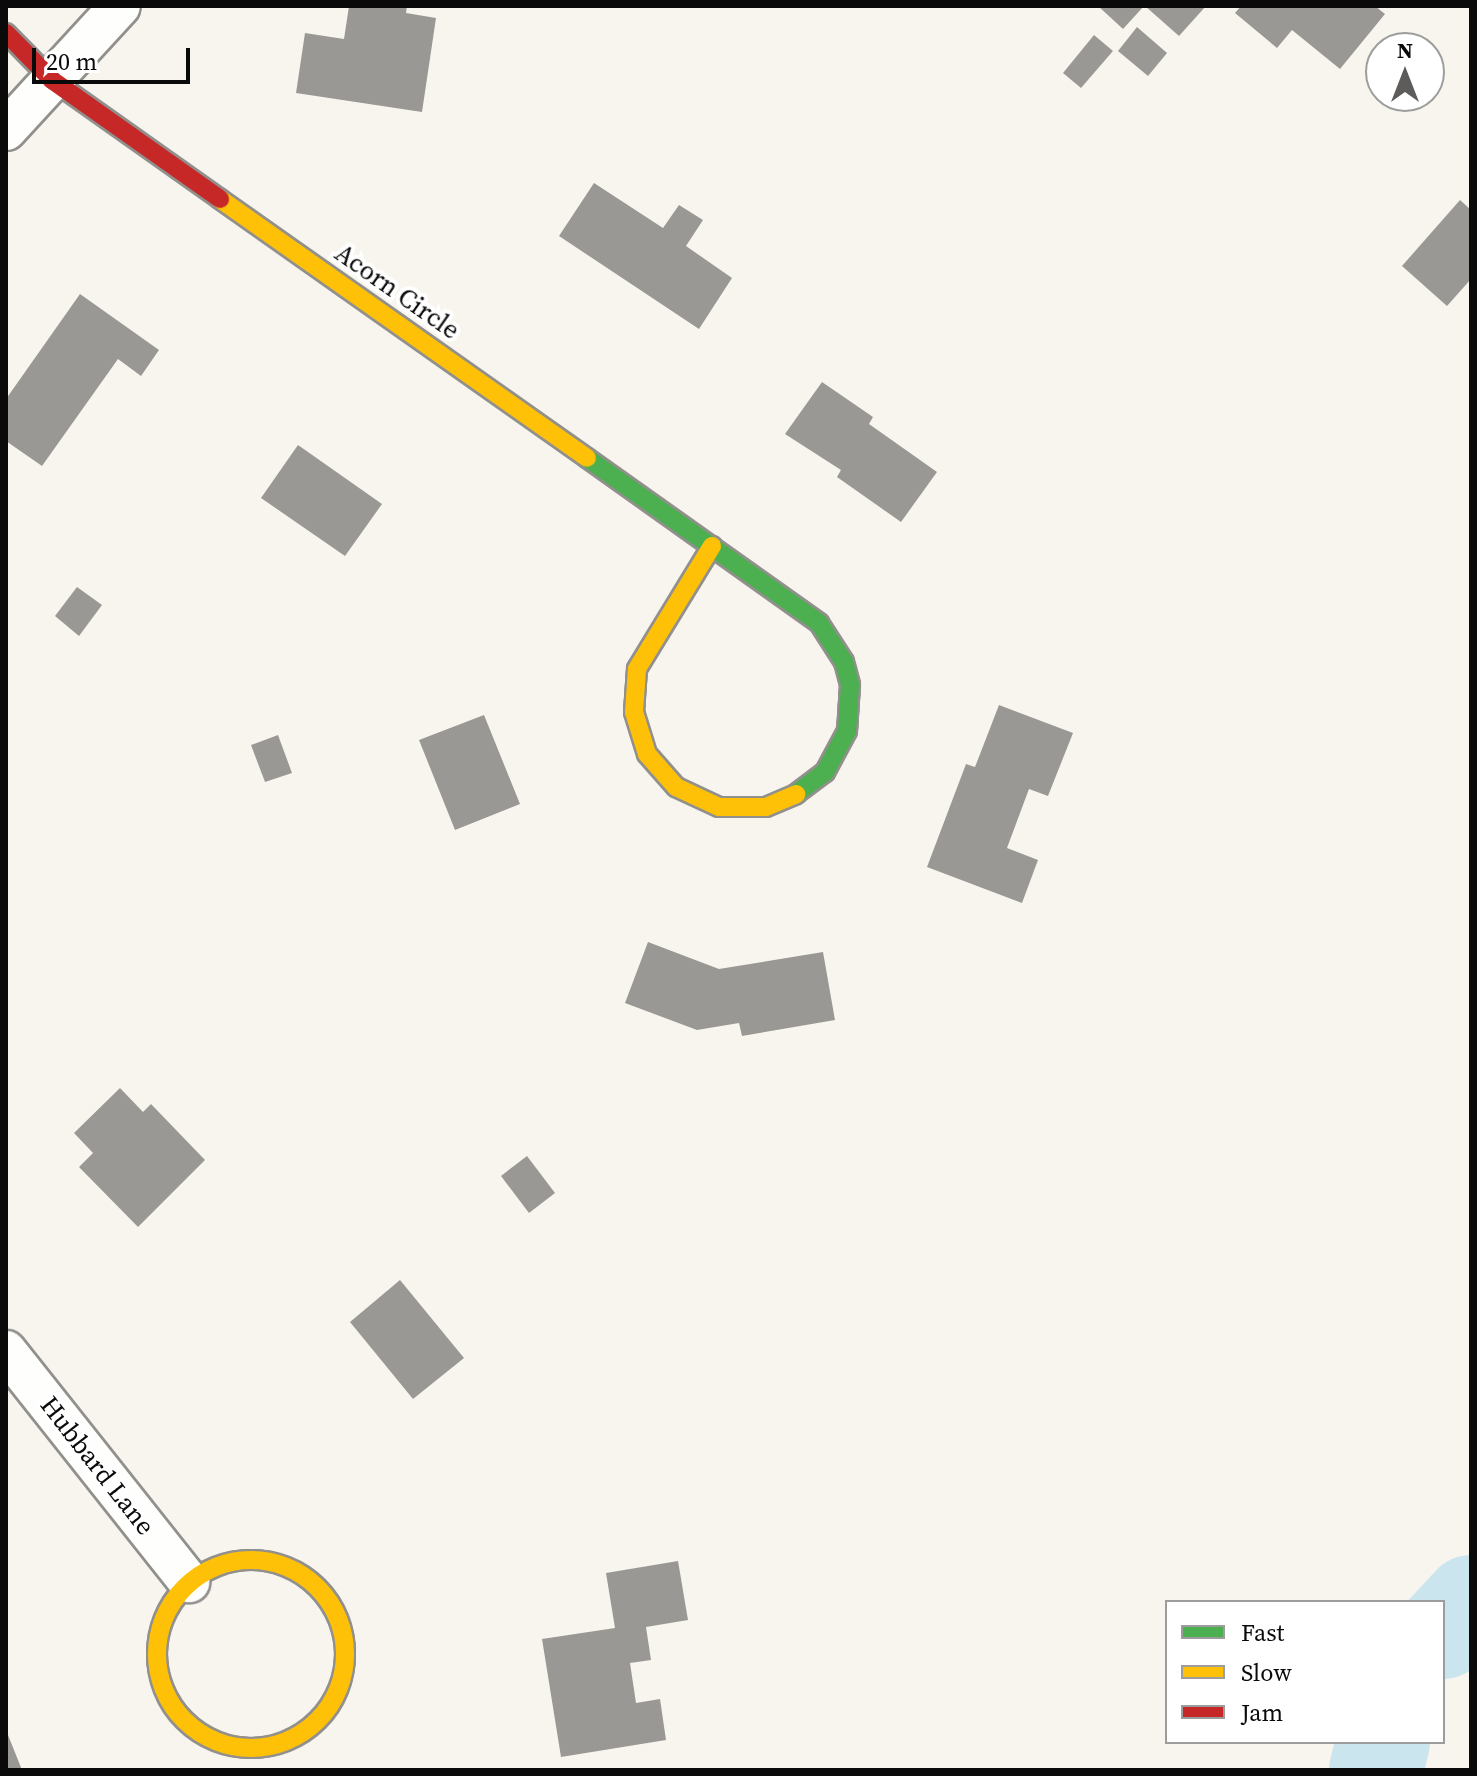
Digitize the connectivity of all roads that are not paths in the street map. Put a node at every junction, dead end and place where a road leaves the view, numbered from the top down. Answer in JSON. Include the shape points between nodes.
{"nodes":[{"id":1,"x":120,"y":6,"type":"edge"},
{"id":2,"x":6,"y":33,"type":"edge"},
{"id":3,"x":52,"y":80,"type":"junction"},
{"id":4,"x":6,"y":130,"type":"edge"},
{"id":5,"x":712,"y":546,"type":"junction"},
{"id":6,"x":6,"y":1351,"type":"edge"},
{"id":7,"x":189,"y":1582,"type":"junction"}],
"edges":[{"from":1,"to":3,"type":"street"},
{"from":2,"to":3,"type":"street","name":"Acorn Circle"},
{"from":3,"to":4,"type":"street"},
{"from":3,"to":5,"type":"street","name":"Acorn Circle"},
{"from":5,"to":5,"type":"street","name":"Acorn Circle","via":[[819,623],[844,662],[850,685],[847,731],[825,772],[788,800],[766,807],[742,809],[697,800],[660,773],[638,734],[637,669]]},
{"from":6,"to":7,"type":"street","name":"Hubbard Lane"},
{"from":7,"to":7,"type":"street","via":[[230,1561],[253,1559],[297,1570],[323,1593],[341,1622],[345,1667],[328,1710],[312,1726],[274,1746],[232,1747],[193,1729],[178,1714],[166,1697],[156,1657],[164,1615]]}]}
